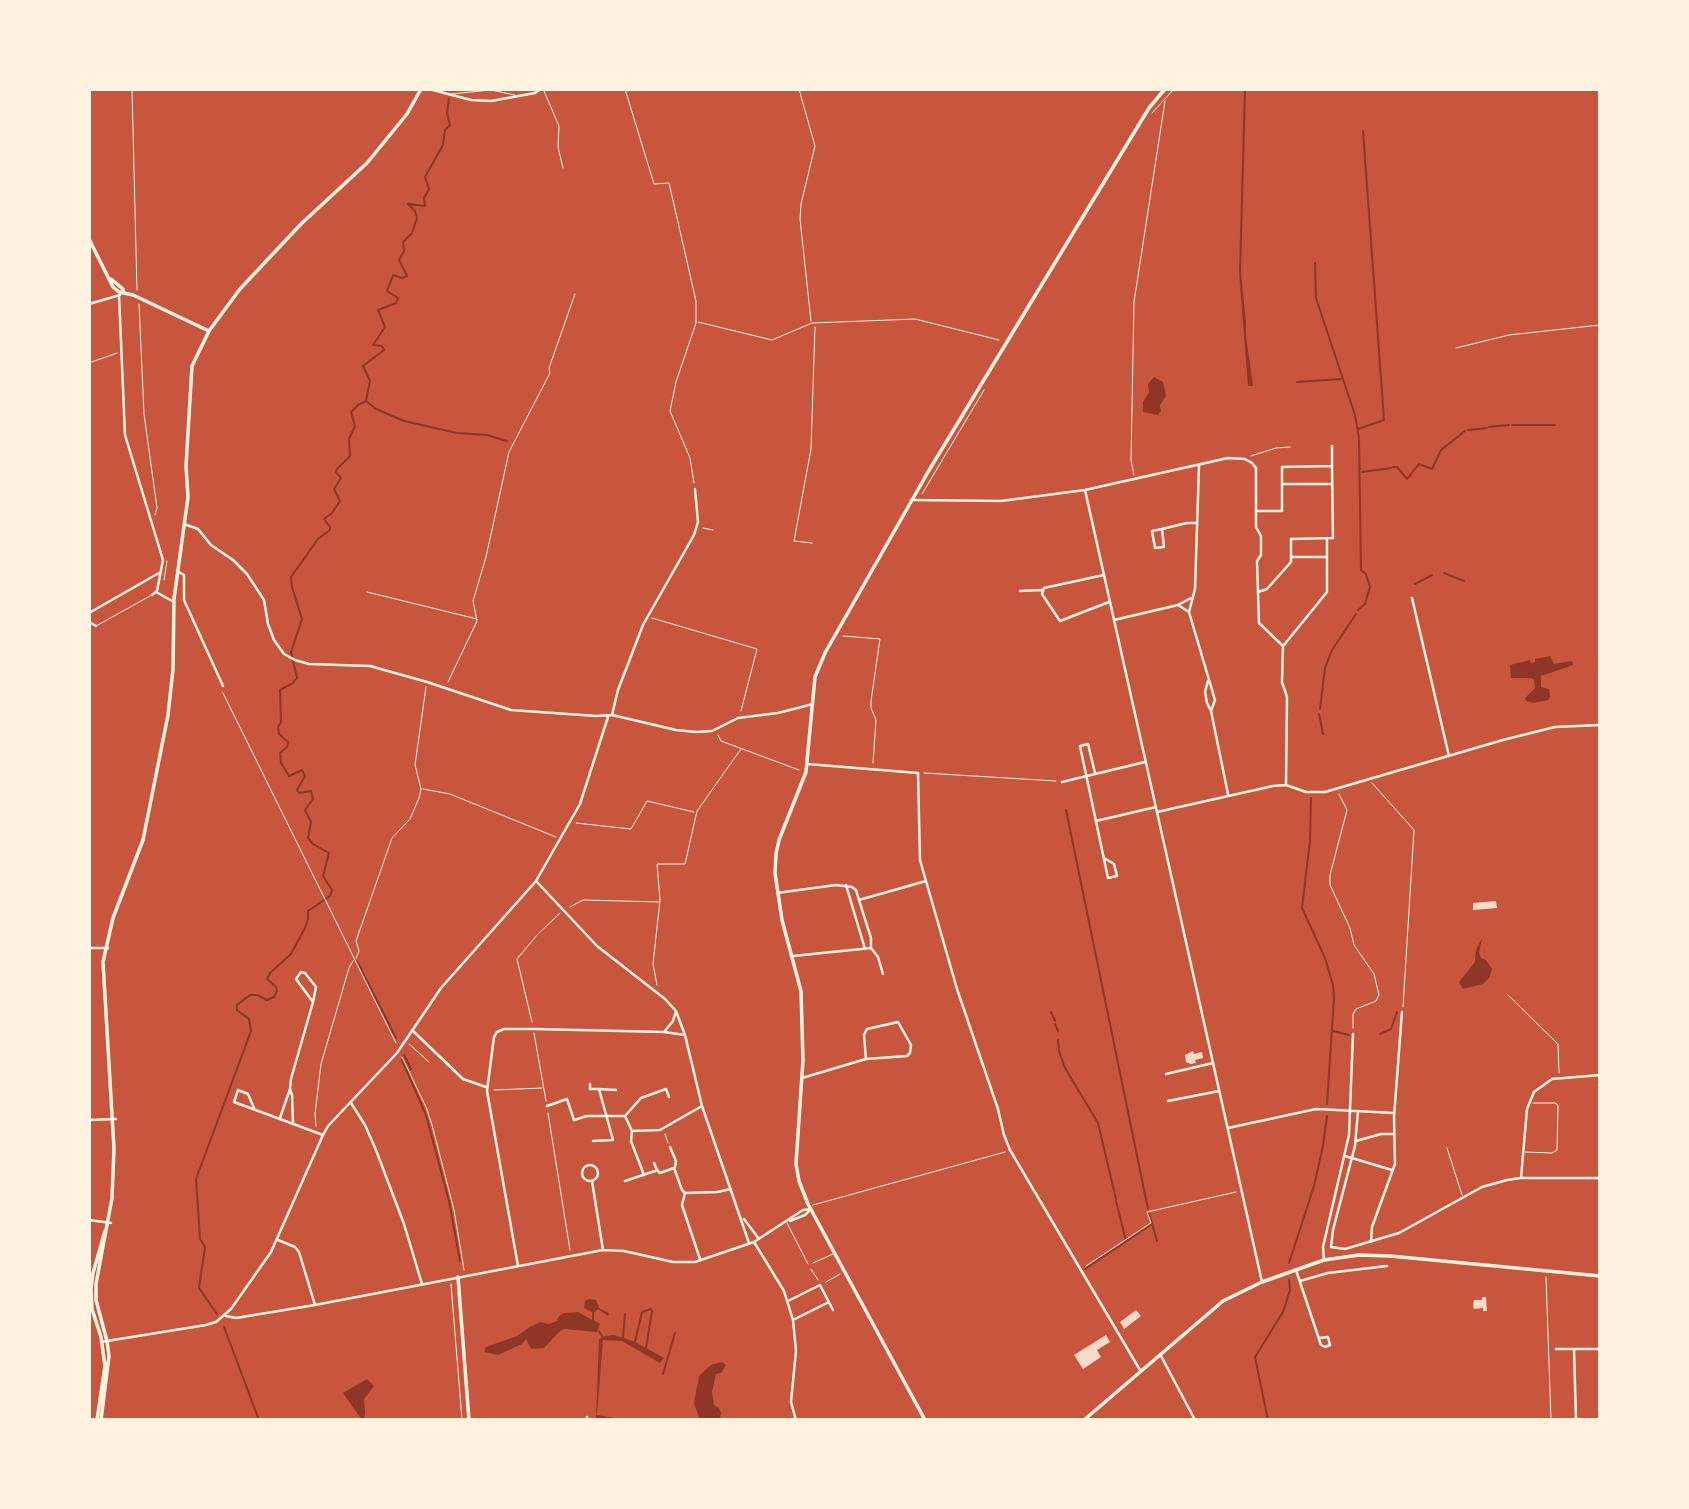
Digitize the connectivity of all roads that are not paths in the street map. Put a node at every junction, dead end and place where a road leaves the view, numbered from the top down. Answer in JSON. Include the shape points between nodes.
{"nodes":[{"id":1,"x":421,"y":89,"type":"edge"},
{"id":2,"x":429,"y":89,"type":"edge"},
{"id":3,"x":541,"y":89,"type":"edge"},
{"id":4,"x":1165,"y":89,"type":"edge"},
{"id":5,"x":448,"y":94,"type":"junction"},
{"id":6,"x":521,"y":96,"type":"junction"},
{"id":7,"x":89,"y":239,"type":"edge"},
{"id":8,"x":121,"y":294,"type":"junction"},
{"id":9,"x":89,"y":304,"type":"edge"},
{"id":10,"x":209,"y":331,"type":"junction"},
{"id":11,"x":1332,"y":446,"type":"dead end"},
{"id":12,"x":1199,"y":466,"type":"junction"},
{"id":13,"x":1332,"y":466,"type":"junction"},
{"id":14,"x":1282,"y":484,"type":"junction"},
{"id":15,"x":1332,"y":484,"type":"junction"},
{"id":16,"x":695,"y":489,"type":"road end"},
{"id":17,"x":1085,"y":490,"type":"junction"},
{"id":18,"x":911,"y":500,"type":"junction"},
{"id":19,"x":1256,"y":511,"type":"junction"},
{"id":20,"x":1197,"y":523,"type":"junction"},
{"id":21,"x":184,"y":524,"type":"junction"},
{"id":22,"x":1161,"y":529,"type":"junction"},
{"id":23,"x":1327,"y":538,"type":"junction"},
{"id":24,"x":1291,"y":557,"type":"junction"},
{"id":25,"x":1327,"y":557,"type":"junction"},
{"id":26,"x":160,"y":572,"type":"junction"},
{"id":27,"x":177,"y":572,"type":"junction"},
{"id":28,"x":1104,"y":575,"type":"junction"},
{"id":29,"x":1042,"y":590,"type":"junction"},
{"id":30,"x":1020,"y":591,"type":"dead end"},
{"id":31,"x":1258,"y":592,"type":"junction"},
{"id":32,"x":154,"y":593,"type":"junction"},
{"id":33,"x":1192,"y":597,"type":"junction"},
{"id":34,"x":1412,"y":598,"type":"dead end"},
{"id":35,"x":174,"y":600,"type":"junction"},
{"id":36,"x":184,"y":600,"type":"junction"},
{"id":37,"x":1110,"y":601,"type":"junction"},
{"id":38,"x":1178,"y":605,"type":"junction"},
{"id":39,"x":1189,"y":612,"type":"junction"},
{"id":40,"x":89,"y":613,"type":"edge"},
{"id":41,"x":1114,"y":620,"type":"junction"},
{"id":42,"x":89,"y":622,"type":"edge"},
{"id":43,"x":96,"y":626,"type":"joint"},
{"id":44,"x":1283,"y":646,"type":"junction"},
{"id":45,"x":1208,"y":681,"type":"junction"},
{"id":46,"x":222,"y":688,"type":"road end"},
{"id":47,"x":813,"y":704,"type":"junction"},
{"id":48,"x":1211,"y":711,"type":"junction"},
{"id":49,"x":610,"y":716,"type":"junction"},
{"id":50,"x":1600,"y":725,"type":"edge"},
{"id":51,"x":1449,"y":756,"type":"junction"},
{"id":52,"x":1145,"y":762,"type":"junction"},
{"id":53,"x":807,"y":764,"type":"junction"},
{"id":54,"x":1095,"y":773,"type":"junction"},
{"id":55,"x":1086,"y":775,"type":"junction"},
{"id":56,"x":1062,"y":782,"type":"road end"},
{"id":57,"x":1286,"y":785,"type":"junction"},
{"id":58,"x":1228,"y":794,"type":"junction"},
{"id":59,"x":1156,"y":807,"type":"junction"},
{"id":60,"x":1157,"y":812,"type":"junction"},
{"id":61,"x":1096,"y":821,"type":"junction"},
{"id":62,"x":1104,"y":858,"type":"junction"},
{"id":63,"x":536,"y":881,"type":"junction"},
{"id":64,"x":926,"y":881,"type":"junction"},
{"id":65,"x":846,"y":885,"type":"junction"},
{"id":66,"x":777,"y":893,"type":"junction"},
{"id":67,"x":859,"y":900,"type":"junction"},
{"id":68,"x":107,"y":947,"type":"junction"},
{"id":69,"x":89,"y":948,"type":"edge"},
{"id":70,"x":871,"y":948,"type":"junction"},
{"id":71,"x":865,"y":949,"type":"junction"},
{"id":72,"x":792,"y":956,"type":"junction"},
{"id":73,"x":883,"y":974,"type":"dead end"},
{"id":74,"x":313,"y":1002,"type":"junction"},
{"id":75,"x":676,"y":1011,"type":"junction"},
{"id":76,"x":1402,"y":1011,"type":"road end"},
{"id":77,"x":412,"y":1030,"type":"junction"},
{"id":78,"x":664,"y":1032,"type":"junction"},
{"id":79,"x":685,"y":1035,"type":"junction"},
{"id":80,"x":1352,"y":1036,"type":"road end"},
{"id":81,"x":866,"y":1059,"type":"junction"},
{"id":82,"x":1213,"y":1063,"type":"junction"},
{"id":83,"x":1166,"y":1074,"type":"dead end"},
{"id":84,"x":1600,"y":1075,"type":"edge"},
{"id":85,"x":802,"y":1078,"type":"junction"},
{"id":86,"x":590,"y":1084,"type":"dead end"},
{"id":87,"x":290,"y":1089,"type":"junction"},
{"id":88,"x":487,"y":1089,"type":"junction"},
{"id":89,"x":599,"y":1089,"type":"junction"},
{"id":90,"x":616,"y":1090,"type":"dead end"},
{"id":91,"x":1219,"y":1091,"type":"junction"},
{"id":92,"x":669,"y":1097,"type":"dead end"},
{"id":93,"x":1168,"y":1101,"type":"dead end"},
{"id":94,"x":351,"y":1103,"type":"junction"},
{"id":95,"x":1529,"y":1103,"type":"junction"},
{"id":96,"x":547,"y":1106,"type":"road end"},
{"id":97,"x":702,"y":1106,"type":"junction"},
{"id":98,"x":254,"y":1108,"type":"junction"},
{"id":99,"x":1349,"y":1110,"type":"junction"},
{"id":100,"x":1358,"y":1111,"type":"junction"},
{"id":101,"x":1394,"y":1113,"type":"junction"},
{"id":102,"x":606,"y":1116,"type":"junction"},
{"id":103,"x":625,"y":1116,"type":"junction"},
{"id":104,"x":280,"y":1118,"type":"junction"},
{"id":105,"x":115,"y":1119,"type":"junction"},
{"id":106,"x":89,"y":1120,"type":"edge"},
{"id":107,"x":293,"y":1123,"type":"junction"},
{"id":108,"x":1228,"y":1128,"type":"junction"},
{"id":109,"x":632,"y":1132,"type":"junction"},
{"id":110,"x":1394,"y":1134,"type":"junction"},
{"id":111,"x":323,"y":1135,"type":"junction"},
{"id":112,"x":593,"y":1141,"type":"dead end"},
{"id":113,"x":1356,"y":1141,"type":"junction"},
{"id":114,"x":670,"y":1147,"type":"road end"},
{"id":115,"x":1447,"y":1147,"type":"dead end"},
{"id":116,"x":1523,"y":1152,"type":"junction"},
{"id":117,"x":1345,"y":1156,"type":"junction"},
{"id":118,"x":1352,"y":1158,"type":"junction"},
{"id":119,"x":654,"y":1163,"type":"dead end"},
{"id":120,"x":674,"y":1168,"type":"junction"},
{"id":121,"x":657,"y":1170,"type":"junction"},
{"id":122,"x":1393,"y":1170,"type":"junction"},
{"id":123,"x":643,"y":1175,"type":"junction"},
{"id":124,"x":1521,"y":1178,"type":"junction"},
{"id":125,"x":1600,"y":1178,"type":"edge"},
{"id":126,"x":592,"y":1181,"type":"junction"},
{"id":127,"x":625,"y":1181,"type":"dead end"},
{"id":128,"x":731,"y":1189,"type":"junction"},
{"id":129,"x":685,"y":1193,"type":"junction"},
{"id":130,"x":1463,"y":1197,"type":"junction"},
{"id":131,"x":811,"y":1209,"type":"junction"},
{"id":132,"x":742,"y":1216,"type":"junction"},
{"id":133,"x":89,"y":1220,"type":"edge"},
{"id":134,"x":110,"y":1223,"type":"junction"},
{"id":135,"x":787,"y":1223,"type":"junction"},
{"id":136,"x":1329,"y":1223,"type":"junction"},
{"id":137,"x":1335,"y":1224,"type":"junction"},
{"id":138,"x":105,"y":1238,"type":"junction"},
{"id":139,"x":759,"y":1239,"type":"junction"},
{"id":140,"x":278,"y":1240,"type":"junction"},
{"id":141,"x":752,"y":1242,"type":"junction"},
{"id":142,"x":1371,"y":1242,"type":"junction"},
{"id":143,"x":1359,"y":1245,"type":"junction"},
{"id":144,"x":1331,"y":1247,"type":"junction"},
{"id":145,"x":603,"y":1250,"type":"junction"},
{"id":146,"x":1323,"y":1252,"type":"junction"},
{"id":147,"x":835,"y":1253,"type":"junction"},
{"id":148,"x":1359,"y":1255,"type":"junction"},
{"id":149,"x":700,"y":1260,"type":"junction"},
{"id":150,"x":1324,"y":1260,"type":"junction"},
{"id":151,"x":813,"y":1263,"type":"dead end"},
{"id":152,"x":808,"y":1264,"type":"road end"},
{"id":153,"x":1387,"y":1266,"type":"dead end"},
{"id":154,"x":518,"y":1267,"type":"junction"},
{"id":155,"x":1296,"y":1270,"type":"junction"},
{"id":156,"x":1600,"y":1276,"type":"edge"},
{"id":157,"x":456,"y":1278,"type":"junction"},
{"id":158,"x":1300,"y":1281,"type":"junction"},
{"id":159,"x":1262,"y":1282,"type":"junction"},
{"id":160,"x":422,"y":1284,"type":"junction"},
{"id":161,"x":788,"y":1301,"type":"junction"},
{"id":162,"x":829,"y":1302,"type":"junction"},
{"id":163,"x":315,"y":1305,"type":"junction"},
{"id":164,"x":833,"y":1310,"type":"dead end"},
{"id":165,"x":225,"y":1316,"type":"junction"},
{"id":166,"x":793,"y":1320,"type":"junction"},
{"id":167,"x":1319,"y":1338,"type":"dead end"},
{"id":168,"x":107,"y":1341,"type":"junction"},
{"id":169,"x":101,"y":1342,"type":"junction"},
{"id":170,"x":1556,"y":1349,"type":"dead end"},
{"id":171,"x":1574,"y":1349,"type":"junction"},
{"id":172,"x":1600,"y":1349,"type":"edge"},
{"id":173,"x":1160,"y":1354,"type":"junction"},
{"id":174,"x":1140,"y":1371,"type":"junction"},
{"id":175,"x":99,"y":1420,"type":"edge"},
{"id":176,"x":469,"y":1420,"type":"edge"},
{"id":177,"x":796,"y":1420,"type":"edge"},
{"id":178,"x":925,"y":1420,"type":"edge"},
{"id":179,"x":1084,"y":1420,"type":"edge"},
{"id":180,"x":1195,"y":1420,"type":"edge"},
{"id":181,"x":1576,"y":1420,"type":"edge"}],
"edges":[{"from":1,"to":10,"type":"main road","via":[[367,163],[301,224],[240,289]]},
{"from":2,"to":5,"type":"street"},
{"from":3,"to":6,"type":"street"},
{"from":4,"to":18,"type":"main road","via":[[1149,108]]},
{"from":5,"to":6,"type":"lane","via":[[491,90]]},
{"from":5,"to":6,"type":"street","via":[[480,101]]},
{"from":7,"to":8,"type":"main road","via":[[107,275],[123,289]]},
{"from":8,"to":9,"type":"street"},
{"from":8,"to":10,"type":"main road","via":[[134,295]]},
{"from":8,"to":26,"type":"street","via":[[125,435],[162,555]]},
{"from":10,"to":21,"type":"main road","via":[[190,376]]},
{"from":11,"to":13,"type":"street"},
{"from":12,"to":17,"type":"street"},
{"from":12,"to":19,"type":"street","via":[[1228,458],[1245,459],[1256,468]]},
{"from":12,"to":20,"type":"street"},
{"from":13,"to":14,"type":"street","via":[[1282,467]]},
{"from":13,"to":15,"type":"street"},
{"from":14,"to":15,"type":"street"},
{"from":14,"to":19,"type":"street","via":[[1282,511]]},
{"from":15,"to":23,"type":"street","via":[[1333,538]]},
{"from":16,"to":49,"type":"street","via":[[697,527],[648,616]]},
{"from":17,"to":18,"type":"street","via":[[1000,501]]},
{"from":17,"to":28,"type":"street"},
{"from":18,"to":47,"type":"main road","via":[[819,664]]},
{"from":19,"to":31,"type":"street","via":[[1261,536]]},
{"from":20,"to":22,"type":"street"},
{"from":20,"to":33,"type":"street"},
{"from":21,"to":27,"type":"main road"},
{"from":21,"to":49,"type":"street","via":[[196,527],[247,574],[264,600],[274,640],[289,658],[309,664],[370,666],[511,710]]},
{"from":22,"to":22,"type":"street","via":[[1152,531],[1156,548],[1164,547]]},
{"from":23,"to":24,"type":"street","via":[[1291,539]]},
{"from":23,"to":25,"type":"street"},
{"from":24,"to":25,"type":"street"},
{"from":24,"to":31,"type":"street","via":[[1267,589]]},
{"from":25,"to":44,"type":"street","via":[[1328,592]]},
{"from":26,"to":32,"type":"street"},
{"from":26,"to":40,"type":"street"},
{"from":27,"to":35,"type":"main road"},
{"from":27,"to":36,"type":"street","via":[[184,575]]},
{"from":28,"to":29,"type":"street"},
{"from":28,"to":37,"type":"street"},
{"from":29,"to":30,"type":"street"},
{"from":29,"to":37,"type":"street","via":[[1060,621]]},
{"from":31,"to":44,"type":"street","via":[[1259,623]]},
{"from":32,"to":35,"type":"street"},
{"from":32,"to":43,"type":"lane"},
{"from":33,"to":38,"type":"street"},
{"from":33,"to":39,"type":"street"},
{"from":34,"to":51,"type":"street"},
{"from":35,"to":36,"type":"street"},
{"from":35,"to":68,"type":"main road","via":[[170,696],[156,783],[143,840],[113,918]]},
{"from":36,"to":46,"type":"street"},
{"from":37,"to":41,"type":"street"},
{"from":38,"to":39,"type":"street"},
{"from":38,"to":41,"type":"street"},
{"from":39,"to":45,"type":"street"},
{"from":41,"to":52,"type":"street"},
{"from":42,"to":43,"type":"street"},
{"from":44,"to":57,"type":"street"},
{"from":45,"to":48,"type":"street","via":[[1205,692]]},
{"from":45,"to":48,"type":"street","via":[[1215,700]]},
{"from":47,"to":49,"type":"street","via":[[741,717],[696,732]]},
{"from":47,"to":53,"type":"main road"},
{"from":48,"to":58,"type":"street"},
{"from":49,"to":63,"type":"street","via":[[580,804]]},
{"from":50,"to":51,"type":"street","via":[[1555,727]]},
{"from":51,"to":57,"type":"street","via":[[1315,793]]},
{"from":52,"to":54,"type":"street"},
{"from":52,"to":59,"type":"street"},
{"from":53,"to":64,"type":"street","via":[[918,773],[920,860]]},
{"from":53,"to":66,"type":"main road","via":[[779,840]]},
{"from":54,"to":55,"type":"street"},
{"from":54,"to":55,"type":"street","via":[[1088,744],[1080,746]]},
{"from":55,"to":56,"type":"street"},
{"from":55,"to":61,"type":"street"},
{"from":57,"to":58,"type":"street"},
{"from":58,"to":60,"type":"street"},
{"from":59,"to":60,"type":"street"},
{"from":59,"to":61,"type":"street"},
{"from":60,"to":82,"type":"street"},
{"from":61,"to":62,"type":"street"},
{"from":62,"to":62,"type":"street","via":[[1114,864],[1117,876],[1108,878]]},
{"from":63,"to":75,"type":"street","via":[[597,946]]},
{"from":63,"to":77,"type":"street","via":[[441,988]]},
{"from":64,"to":67,"type":"street"},
{"from":64,"to":174,"type":"street","via":[[1010,1150]]},
{"from":65,"to":66,"type":"street"},
{"from":65,"to":67,"type":"street","via":[[856,890]]},
{"from":65,"to":71,"type":"street"},
{"from":66,"to":72,"type":"main road"},
{"from":67,"to":70,"type":"street"},
{"from":68,"to":69,"type":"street"},
{"from":68,"to":105,"type":"main road","via":[[103,984]]},
{"from":70,"to":71,"type":"street"},
{"from":70,"to":73,"type":"street"},
{"from":71,"to":72,"type":"street"},
{"from":72,"to":85,"type":"main road","via":[[801,991]]},
{"from":74,"to":74,"type":"street","via":[[316,984],[301,972],[296,979]]},
{"from":74,"to":87,"type":"street"},
{"from":75,"to":78,"type":"street"},
{"from":75,"to":79,"type":"street"},
{"from":76,"to":101,"type":"street"},
{"from":77,"to":88,"type":"street","via":[[463,1079]]},
{"from":77,"to":94,"type":"street"},
{"from":78,"to":79,"type":"street"},
{"from":78,"to":88,"type":"street","via":[[504,1029],[494,1037]]},
{"from":79,"to":97,"type":"street"},
{"from":80,"to":99,"type":"street"},
{"from":81,"to":81,"type":"street","via":[[910,1053],[911,1045],[898,1022],[867,1029]]},
{"from":81,"to":85,"type":"street"},
{"from":82,"to":83,"type":"street"},
{"from":82,"to":91,"type":"street"},
{"from":84,"to":95,"type":"street","via":[[1559,1077],[1538,1087]]},
{"from":85,"to":131,"type":"main road","via":[[796,1164]]},
{"from":86,"to":89,"type":"street","via":[[590,1089]]},
{"from":87,"to":104,"type":"street"},
{"from":87,"to":107,"type":"street"},
{"from":88,"to":154,"type":"street"},
{"from":89,"to":90,"type":"street"},
{"from":89,"to":102,"type":"street"},
{"from":91,"to":93,"type":"street"},
{"from":91,"to":108,"type":"street"},
{"from":92,"to":103,"type":"street","via":[[666,1089],[641,1098]]},
{"from":94,"to":111,"type":"street"},
{"from":94,"to":160,"type":"street","via":[[376,1150]]},
{"from":95,"to":116,"type":"street"},
{"from":95,"to":116,"type":"lane","via":[[1558,1105],[1557,1150]]},
{"from":96,"to":102,"type":"street","via":[[567,1100],[574,1120]]},
{"from":97,"to":109,"type":"street","via":[[663,1128]]},
{"from":97,"to":128,"type":"street"},
{"from":98,"to":98,"type":"street","via":[[234,1102],[238,1090],[248,1094]]},
{"from":98,"to":104,"type":"street"},
{"from":99,"to":100,"type":"street"},
{"from":99,"to":108,"type":"street","via":[[1316,1110]]},
{"from":99,"to":117,"type":"street"},
{"from":100,"to":101,"type":"street"},
{"from":100,"to":113,"type":"street"},
{"from":101,"to":110,"type":"street"},
{"from":102,"to":103,"type":"street"},
{"from":102,"to":112,"type":"street","via":[[613,1140]]},
{"from":103,"to":109,"type":"street"},
{"from":104,"to":107,"type":"street"},
{"from":105,"to":106,"type":"street"},
{"from":105,"to":134,"type":"main road"},
{"from":107,"to":111,"type":"street"},
{"from":108,"to":159,"type":"street"},
{"from":109,"to":123,"type":"street"},
{"from":110,"to":113,"type":"street"},
{"from":110,"to":122,"type":"street"},
{"from":111,"to":140,"type":"street"},
{"from":113,"to":118,"type":"street"},
{"from":114,"to":120,"type":"street"},
{"from":115,"to":130,"type":"lane"},
{"from":116,"to":124,"type":"street"},
{"from":117,"to":118,"type":"street"},
{"from":117,"to":136,"type":"street"},
{"from":118,"to":122,"type":"street"},
{"from":118,"to":137,"type":"street"},
{"from":119,"to":121,"type":"street"},
{"from":120,"to":121,"type":"street"},
{"from":120,"to":129,"type":"street"},
{"from":121,"to":123,"type":"street"},
{"from":122,"to":142,"type":"street","via":[[1371,1227]]},
{"from":123,"to":127,"type":"street"},
{"from":124,"to":125,"type":"street"},
{"from":124,"to":130,"type":"street","via":[[1482,1187]]},
{"from":126,"to":126,"type":"street","via":[[598,1172],[588,1165],[582,1175]]},
{"from":126,"to":145,"type":"street"},
{"from":128,"to":129,"type":"street"},
{"from":128,"to":132,"type":"street"},
{"from":129,"to":149,"type":"street","via":[[681,1205]]},
{"from":130,"to":142,"type":"street","via":[[1399,1233]]},
{"from":131,"to":135,"type":"street"},
{"from":131,"to":147,"type":"main road"},
{"from":132,"to":139,"type":"street"},
{"from":132,"to":141,"type":"street"},
{"from":133,"to":134,"type":"street"},
{"from":134,"to":138,"type":"main road"},
{"from":135,"to":139,"type":"street"},
{"from":135,"to":152,"type":"lane"},
{"from":136,"to":137,"type":"street"},
{"from":136,"to":146,"type":"street"},
{"from":137,"to":144,"type":"street"},
{"from":138,"to":168,"type":"main road","via":[[95,1293]]},
{"from":138,"to":169,"type":"main road","via":[[91,1289]]},
{"from":139,"to":141,"type":"street"},
{"from":140,"to":163,"type":"street","via":[[299,1252]]},
{"from":140,"to":165,"type":"street"},
{"from":141,"to":149,"type":"street"},
{"from":141,"to":161,"type":"street","via":[[769,1263]]},
{"from":142,"to":143,"type":"street"},
{"from":143,"to":144,"type":"street"},
{"from":143,"to":148,"type":"street"},
{"from":144,"to":146,"type":"street"},
{"from":145,"to":149,"type":"street","via":[[673,1262]]},
{"from":145,"to":154,"type":"street"},
{"from":146,"to":150,"type":"street"},
{"from":147,"to":151,"type":"lane"},
{"from":147,"to":178,"type":"main road"},
{"from":148,"to":150,"type":"main road"},
{"from":148,"to":156,"type":"main road"},
{"from":150,"to":155,"type":"main road"},
{"from":153,"to":158,"type":"street"},
{"from":154,"to":157,"type":"street"},
{"from":155,"to":158,"type":"street"},
{"from":155,"to":159,"type":"main road"},
{"from":157,"to":160,"type":"street"},
{"from":157,"to":176,"type":"main road"},
{"from":158,"to":167,"type":"street"},
{"from":159,"to":173,"type":"main road","via":[[1223,1301]]},
{"from":160,"to":163,"type":"street"},
{"from":161,"to":162,"type":"street","via":[[820,1285]]},
{"from":161,"to":166,"type":"street"},
{"from":162,"to":164,"type":"street"},
{"from":162,"to":166,"type":"street"},
{"from":163,"to":165,"type":"street"},
{"from":165,"to":168,"type":"street","via":[[206,1325]]},
{"from":166,"to":177,"type":"street","via":[[796,1351],[791,1402]]},
{"from":168,"to":169,"type":"street"},
{"from":168,"to":175,"type":"main road","via":[[108,1366]]},
{"from":169,"to":175,"type":"main road","via":[[105,1366]]},
{"from":170,"to":171,"type":"street"},
{"from":171,"to":172,"type":"street"},
{"from":171,"to":181,"type":"street"},
{"from":173,"to":174,"type":"main road"},
{"from":173,"to":180,"type":"street"},
{"from":174,"to":179,"type":"main road"}]}
